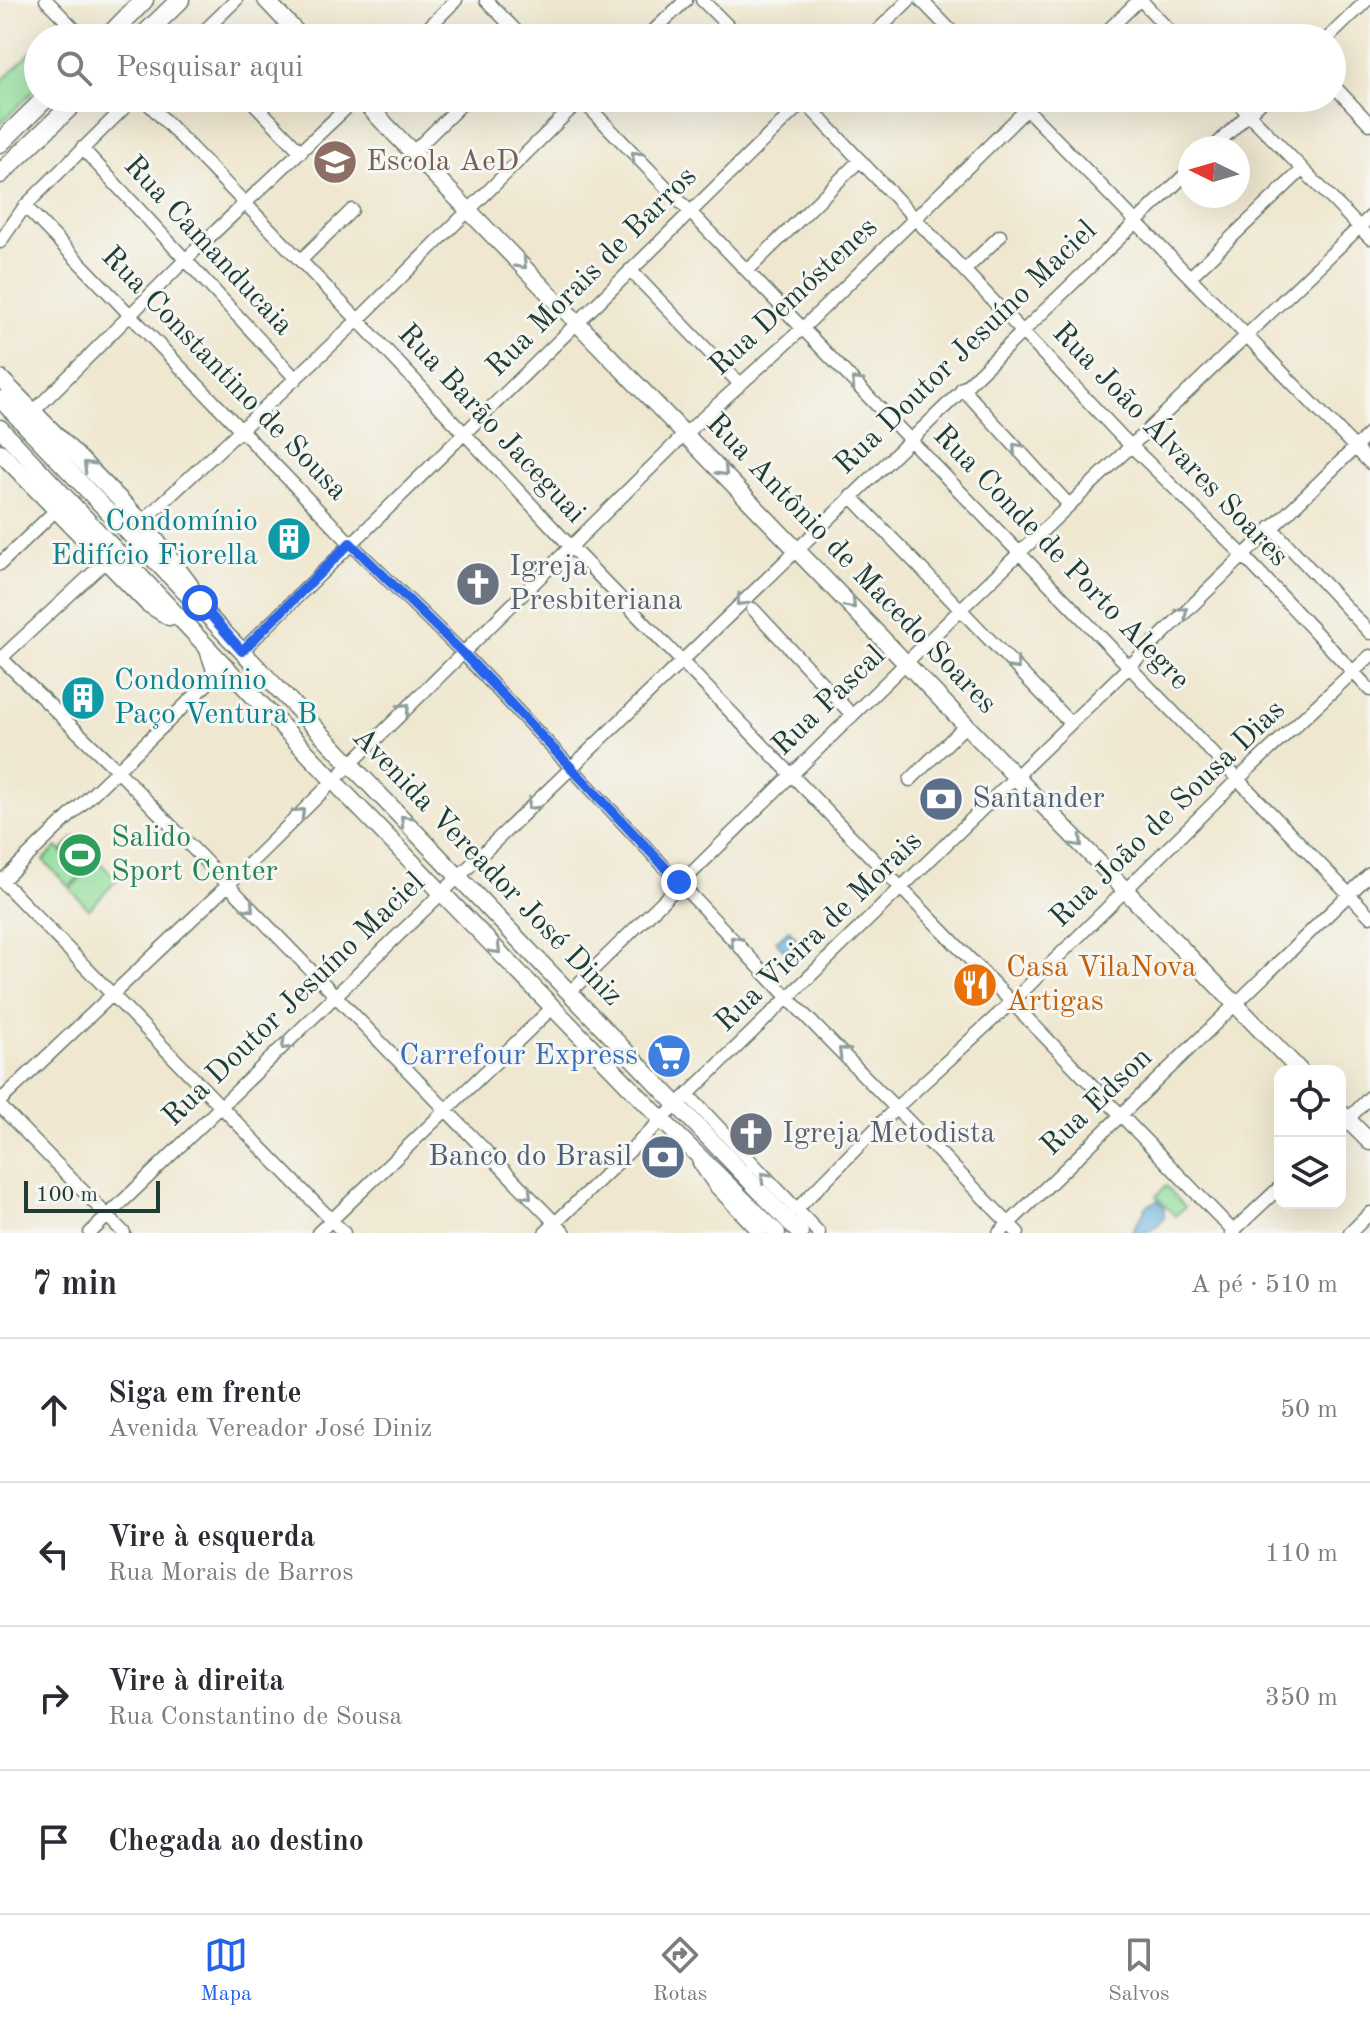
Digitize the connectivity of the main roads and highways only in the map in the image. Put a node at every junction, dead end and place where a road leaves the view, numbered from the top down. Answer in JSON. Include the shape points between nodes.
{"nodes":[{"id":1,"x":144,"y":0,"type":"edge"},
{"id":2,"x":180,"y":0,"type":"edge"},
{"id":3,"x":266,"y":0,"type":"edge"},
{"id":4,"x":121,"y":24,"type":"edge"},
{"id":5,"x":155,"y":24,"type":"edge"},
{"id":6,"x":289,"y":24,"type":"edge"},
{"id":7,"x":32,"y":112,"type":"edge"},
{"id":8,"x":64,"y":112,"type":"edge"},
{"id":9,"x":372,"y":112,"type":"edge"},
{"id":10,"x":0,"y":143,"type":"edge"},
{"id":11,"x":1,"y":173,"type":"edge"},
{"id":12,"x":0,"y":378,"type":"edge"},
{"id":13,"x":0,"y":399,"type":"edge"},
{"id":14,"x":0,"y":428,"type":"edge"},
{"id":15,"x":0,"y":452,"type":"edge"},
{"id":16,"x":201,"y":607,"type":"junction"},
{"id":17,"x":198,"y":638,"type":"junction"},
{"id":18,"x":1294,"y":1065,"type":"edge"},
{"id":19,"x":1346,"y":1122,"type":"edge"},
{"id":20,"x":1370,"y":1142,"type":"edge"},
{"id":21,"x":777,"y":1233,"type":"edge"},
{"id":22,"x":800,"y":1233,"type":"edge"}],
"edges":[{"from":1,"to":4,"type":"highway"},
{"from":2,"to":5,"type":"highway"},
{"from":3,"to":6,"type":"main road"},
{"from":7,"to":10,"type":"highway"},
{"from":8,"to":11,"type":"highway"},
{"from":9,"to":18,"type":"main road","name":"Rua Antônio de Macedo Soares","one_way":true},
{"from":16,"to":12,"type":"main road","one_way":true,"via":[[192,587],[142,522]]},
{"from":13,"to":16,"type":"main road","name":"Avenida Vereador José Diniz"},
{"from":14,"to":17,"type":"main road","name":"Avenida Vereador José Diniz"},
{"from":15,"to":17,"type":"main road","via":[[148,604]]},
{"from":22,"to":16,"type":"main road","name":"Avenida Vereador José Diniz","one_way":true,"via":[[682,1101],[570,992]]},
{"from":17,"to":21,"type":"main road","name":"Avenida Vereador José Diniz","one_way":true},
{"from":19,"to":20,"type":"main road"}]}
